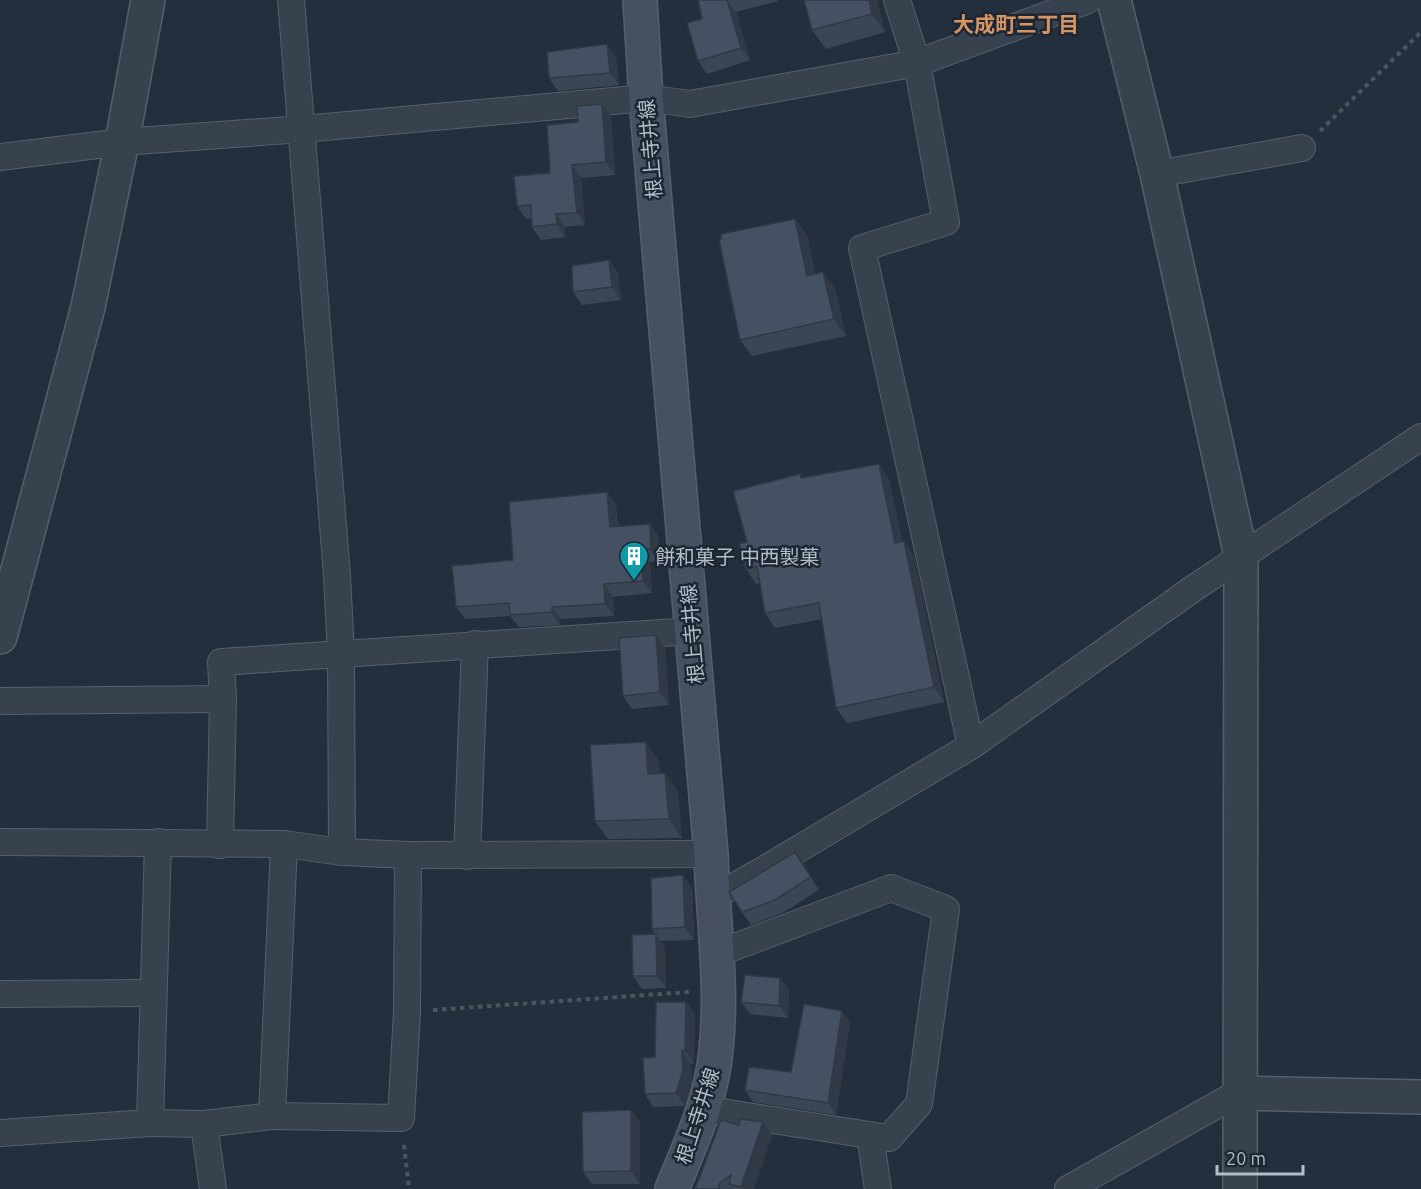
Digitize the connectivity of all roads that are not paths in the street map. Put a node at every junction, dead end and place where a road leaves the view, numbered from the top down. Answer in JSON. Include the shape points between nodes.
{"nodes":[{"id":1,"x":148,"y":0,"type":"edge"},
{"id":2,"x":291,"y":0,"type":"edge"},
{"id":3,"x":640,"y":0,"type":"edge"},
{"id":4,"x":897,"y":0,"type":"edge"},
{"id":5,"x":1088,"y":0,"type":"edge"},
{"id":6,"x":1114,"y":0,"type":"edge"},
{"id":7,"x":917,"y":63,"type":"junction"},
{"id":8,"x":646,"y":98,"type":"junction"},
{"id":9,"x":303,"y":129,"type":"junction"},
{"id":10,"x":122,"y":142,"type":"junction"},
{"id":11,"x":1302,"y":148,"type":"road end"},
{"id":12,"x":0,"y":157,"type":"edge"},
{"id":13,"x":1157,"y":174,"type":"junction"},
{"id":14,"x":1421,"y":437,"type":"edge"},
{"id":15,"x":1241,"y":556,"type":"junction"},
{"id":16,"x":692,"y":631,"type":"junction"},
{"id":17,"x":0,"y":637,"type":"edge"},
{"id":18,"x":475,"y":644,"type":"junction"},
{"id":19,"x":341,"y":654,"type":"junction"},
{"id":20,"x":223,"y":699,"type":"junction"},
{"id":21,"x":0,"y":701,"type":"edge"},
{"id":22,"x":971,"y":746,"type":"junction"},
{"id":23,"x":0,"y":842,"type":"edge"},
{"id":24,"x":158,"y":842,"type":"junction"},
{"id":25,"x":284,"y":844,"type":"junction"},
{"id":26,"x":220,"y":845,"type":"junction"},
{"id":27,"x":342,"y":852,"type":"junction"},
{"id":28,"x":711,"y":854,"type":"junction"},
{"id":29,"x":408,"y":855,"type":"junction"},
{"id":30,"x":467,"y":856,"type":"junction"},
{"id":31,"x":712,"y":894,"type":"junction"},
{"id":32,"x":716,"y":954,"type":"junction"},
{"id":33,"x":153,"y":993,"type":"junction"},
{"id":34,"x":0,"y":994,"type":"edge"},
{"id":35,"x":1238,"y":1093,"type":"junction"},
{"id":36,"x":1421,"y":1097,"type":"edge"},
{"id":37,"x":702,"y":1109,"type":"junction"},
{"id":38,"x":272,"y":1116,"type":"junction"},
{"id":39,"x":150,"y":1123,"type":"junction"},
{"id":40,"x":204,"y":1124,"type":"junction"},
{"id":41,"x":0,"y":1133,"type":"edge"},
{"id":42,"x":870,"y":1135,"type":"junction"},
{"id":43,"x":213,"y":1189,"type":"edge"},
{"id":44,"x":672,"y":1189,"type":"edge"},
{"id":45,"x":878,"y":1189,"type":"edge"},
{"id":46,"x":1068,"y":1189,"type":"edge"},
{"id":47,"x":1240,"y":1189,"type":"edge"}],
"edges":[{"from":1,"to":10,"type":"street"},
{"from":2,"to":9,"type":"street"},
{"from":3,"to":8,"type":"main road","name":"根上寺井線"},
{"from":4,"to":7,"type":"street"},
{"from":5,"to":7,"type":"street"},
{"from":6,"to":13,"type":"street"},
{"from":7,"to":8,"type":"street","via":[[690,104]]},
{"from":7,"to":22,"type":"street","via":[[946,222],[862,248]]},
{"from":8,"to":9,"type":"street"},
{"from":8,"to":16,"type":"main road","name":"根上寺井線"},
{"from":9,"to":10,"type":"street"},
{"from":9,"to":19,"type":"street"},
{"from":10,"to":12,"type":"street"},
{"from":10,"to":17,"type":"street","via":[[88,306]]},
{"from":11,"to":13,"type":"street"},
{"from":13,"to":15,"type":"street"},
{"from":14,"to":15,"type":"street"},
{"from":15,"to":22,"type":"street"},
{"from":15,"to":35,"type":"street"},
{"from":16,"to":18,"type":"street"},
{"from":16,"to":28,"type":"main road","name":"根上寺井線"},
{"from":18,"to":19,"type":"street"},
{"from":18,"to":30,"type":"street"},
{"from":19,"to":20,"type":"street","via":[[221,662]]},
{"from":19,"to":27,"type":"street"},
{"from":20,"to":21,"type":"street"},
{"from":20,"to":26,"type":"street"},
{"from":22,"to":31,"type":"street","via":[[765,869]]},
{"from":23,"to":24,"type":"street"},
{"from":24,"to":26,"type":"street"},
{"from":24,"to":33,"type":"street"},
{"from":25,"to":26,"type":"street"},
{"from":25,"to":27,"type":"street"},
{"from":25,"to":38,"type":"street"},
{"from":27,"to":29,"type":"street"},
{"from":28,"to":30,"type":"street"},
{"from":28,"to":31,"type":"main road","name":"根上寺井線"},
{"from":29,"to":30,"type":"street"},
{"from":29,"to":38,"type":"street","via":[[407,1012],[401,1118]]},
{"from":31,"to":32,"type":"main road","name":"根上寺井線"},
{"from":32,"to":37,"type":"main road","name":"根上寺井線","via":[[716,1050]]},
{"from":32,"to":42,"type":"street","via":[[891,888],[946,909],[919,1104],[889,1138]]},
{"from":33,"to":34,"type":"street"},
{"from":33,"to":39,"type":"street"},
{"from":35,"to":36,"type":"street"},
{"from":35,"to":46,"type":"street"},
{"from":35,"to":47,"type":"street"},
{"from":37,"to":42,"type":"street"},
{"from":37,"to":44,"type":"main road","name":"根上寺井線"},
{"from":38,"to":40,"type":"street"},
{"from":39,"to":40,"type":"street"},
{"from":39,"to":41,"type":"street"},
{"from":40,"to":43,"type":"street"},
{"from":42,"to":45,"type":"street"}]}
